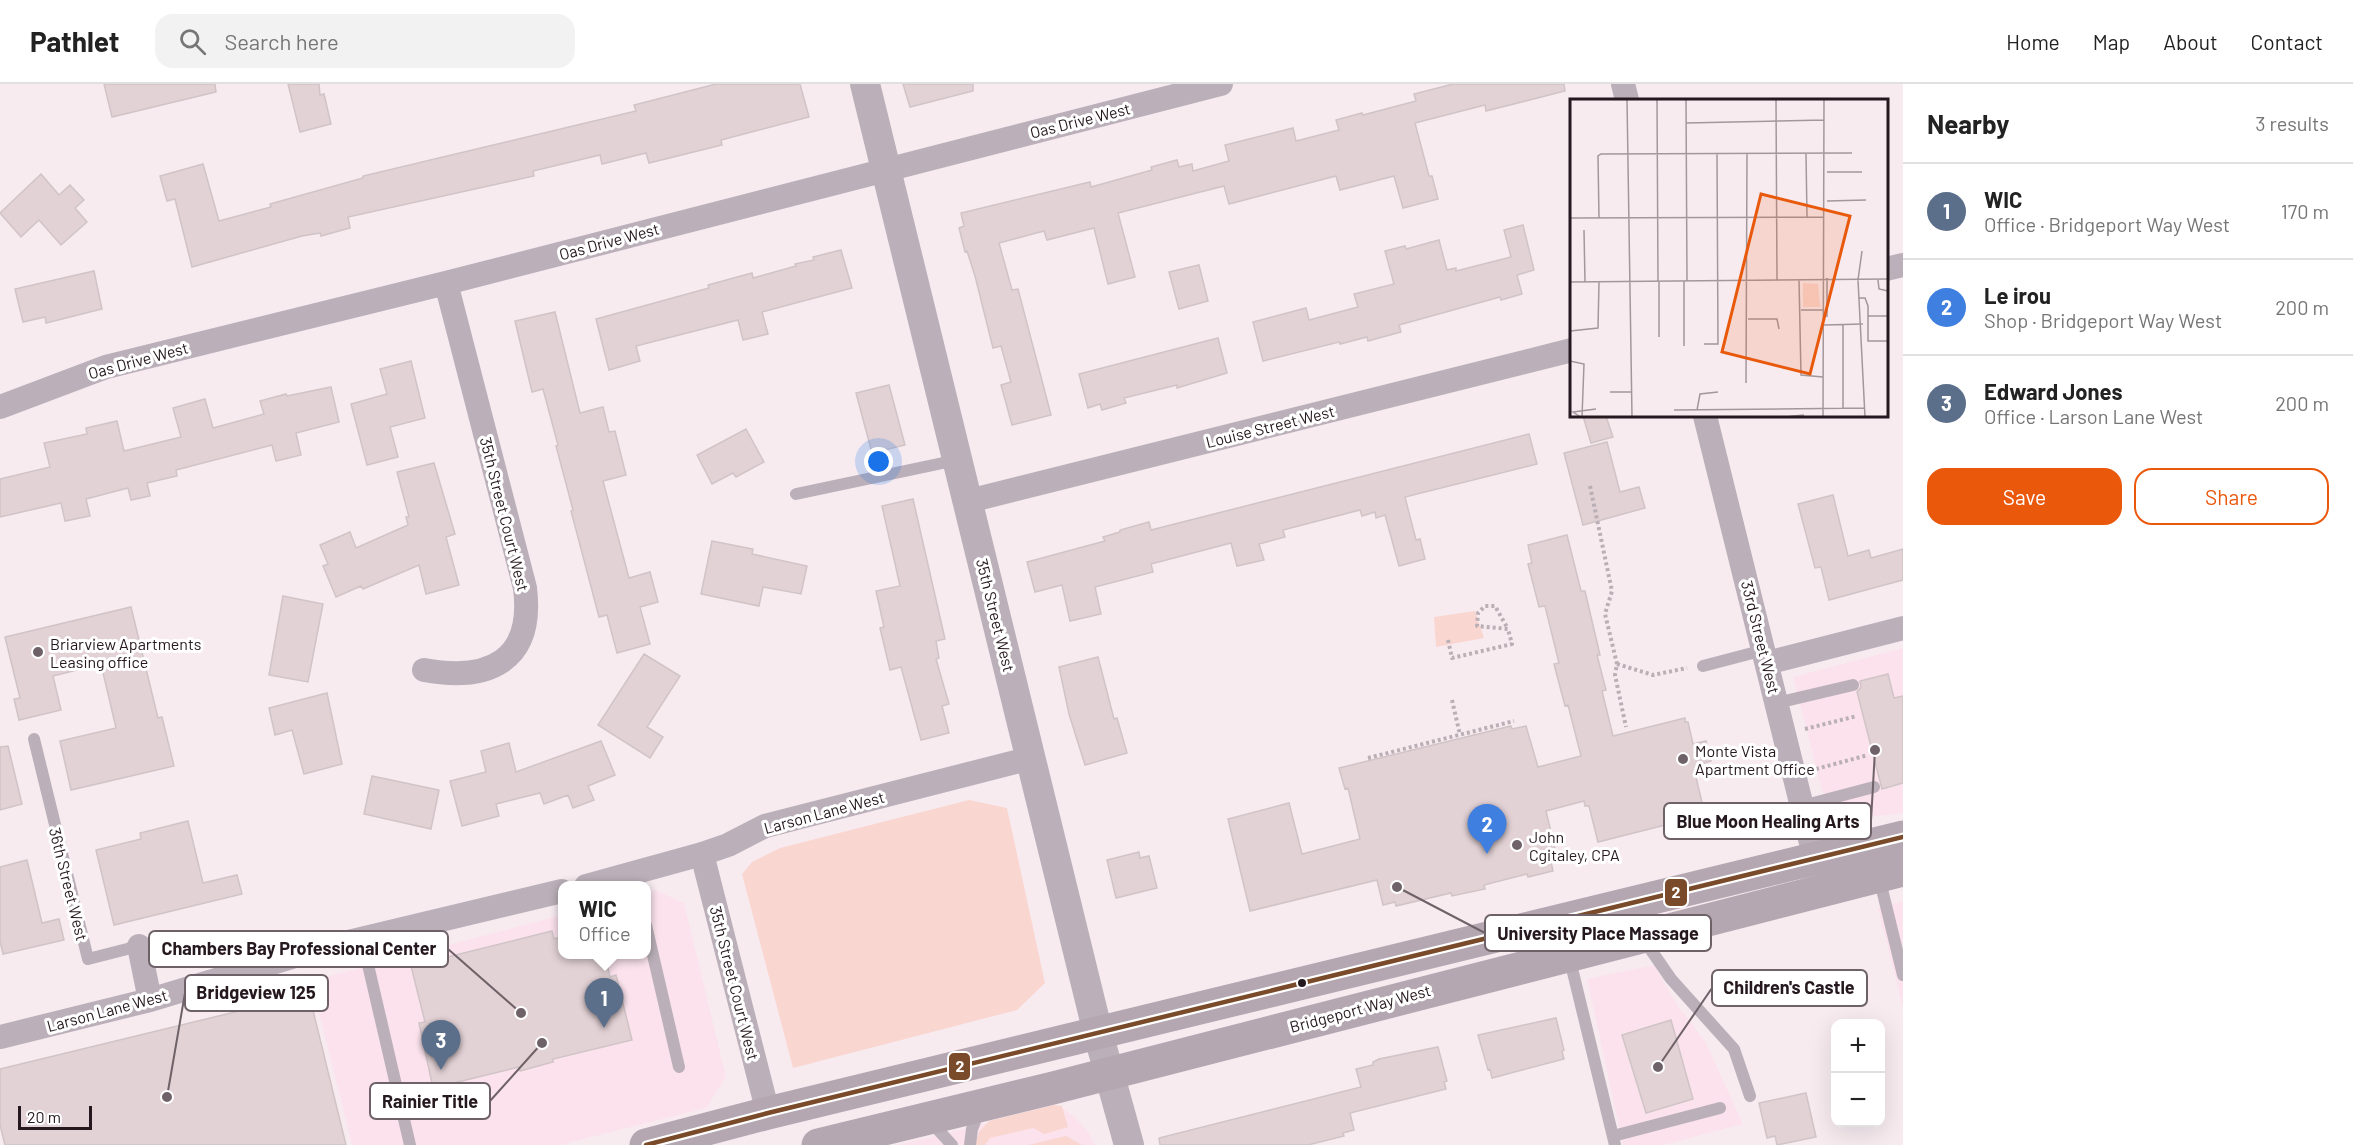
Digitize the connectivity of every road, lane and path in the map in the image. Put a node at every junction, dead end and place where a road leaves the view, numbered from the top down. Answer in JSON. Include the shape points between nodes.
{"nodes":[{"id":1,"x":865,"y":84,"type":"edge"},
{"id":2,"x":1221,"y":84,"type":"edge"},
{"id":3,"x":1623,"y":84,"type":"edge"},
{"id":4,"x":1627,"y":99,"type":"edge"},
{"id":5,"x":885,"y":169,"type":"junction"},
{"id":6,"x":1903,"y":265,"type":"edge"},
{"id":7,"x":1888,"y":269,"type":"edge"},
{"id":8,"x":446,"y":283,"type":"junction"},
{"id":9,"x":1570,"y":351,"type":"edge"},
{"id":10,"x":0,"y":407,"type":"edge"},
{"id":11,"x":1705,"y":417,"type":"edge"},
{"id":12,"x":958,"y":459,"type":"junction"},
{"id":13,"x":1590,"y":486,"type":"dead end"},
{"id":14,"x":796,"y":494,"type":"dead end"},
{"id":15,"x":969,"y":501,"type":"junction"},
{"id":16,"x":1508,"y":628,"type":"junction"},
{"id":17,"x":1903,"y":628,"type":"edge"},
{"id":18,"x":1448,"y":640,"type":"dead end"},
{"id":19,"x":1766,"y":656,"type":"junction"},
{"id":20,"x":1617,"y":664,"type":"junction"},
{"id":21,"x":1703,"y":666,"type":"joint"},
{"id":22,"x":424,"y":670,"type":"dead end"},
{"id":23,"x":1853,"y":685,"type":"dead end"},
{"id":24,"x":1452,"y":700,"type":"dead end"},
{"id":25,"x":1777,"y":703,"type":"junction"},
{"id":26,"x":1857,"y":716,"type":"dead end"},
{"id":27,"x":1514,"y":721,"type":"dead end"},
{"id":28,"x":1626,"y":728,"type":"dead end"},
{"id":29,"x":1460,"y":735,"type":"junction"},
{"id":30,"x":1785,"y":735,"type":"junction"},
{"id":31,"x":34,"y":739,"type":"dead end"},
{"id":32,"x":1868,"y":755,"type":"dead end"},
{"id":33,"x":1031,"y":758,"type":"junction"},
{"id":34,"x":1368,"y":758,"type":"dead end"},
{"id":35,"x":1795,"y":775,"type":"junction"},
{"id":36,"x":1874,"y":787,"type":"dead end"},
{"id":37,"x":1802,"y":806,"type":"junction"},
{"id":38,"x":1903,"y":837,"type":"edge"},
{"id":39,"x":702,"y":854,"type":"junction"},
{"id":40,"x":1815,"y":859,"type":"junction"},
{"id":41,"x":1891,"y":873,"type":"edge"},
{"id":42,"x":636,"y":880,"type":"edge"},
{"id":43,"x":558,"y":892,"type":"edge"},
{"id":44,"x":1641,"y":936,"type":"junction"},
{"id":45,"x":362,"y":939,"type":"junction"},
{"id":46,"x":139,"y":946,"type":"joint"},
{"id":47,"x":651,"y":947,"type":"edge"},
{"id":48,"x":1569,"y":955,"type":"junction"},
{"id":49,"x":1903,"y":975,"type":"edge"},
{"id":50,"x":150,"y":1000,"type":"junction"},
{"id":51,"x":1098,"y":1033,"type":"junction"},
{"id":52,"x":0,"y":1037,"type":"edge"},
{"id":53,"x":679,"y":1067,"type":"dead end"},
{"id":54,"x":1109,"y":1074,"type":"junction"},
{"id":55,"x":1750,"y":1096,"type":"dead end"},
{"id":56,"x":981,"y":1106,"type":"junction"},
{"id":57,"x":1720,"y":1108,"type":"dead end"},
{"id":58,"x":768,"y":1113,"type":"junction"},
{"id":59,"x":929,"y":1118,"type":"junction"},
{"id":60,"x":1614,"y":1141,"type":"edge"},
{"id":61,"x":410,"y":1145,"type":"edge"},
{"id":62,"x":646,"y":1145,"type":"edge"},
{"id":63,"x":818,"y":1145,"type":"edge"},
{"id":64,"x":952,"y":1145,"type":"edge"},
{"id":65,"x":970,"y":1145,"type":"edge"},
{"id":66,"x":1129,"y":1145,"type":"edge"}],
"edges":[{"from":1,"to":5,"type":"street","name":"35th Street West"},
{"from":2,"to":5,"type":"street","name":"Oas Drive West"},
{"from":3,"to":4,"type":"street"},
{"from":5,"to":8,"type":"street","name":"Oas Drive West"},
{"from":5,"to":12,"type":"street","name":"35th Street West"},
{"from":6,"to":7,"type":"street"},
{"from":8,"to":10,"type":"street","name":"Oas Drive West","via":[[106,367]]},
{"from":8,"to":22,"type":"street","name":"35th Street Court West","via":[[525,588],[527,616],[521,640],[510,654],[494,664],[458,675]]},
{"from":9,"to":15,"type":"street","name":"Louise Street West"},
{"from":11,"to":19,"type":"street","name":"33rd Street West"},
{"from":12,"to":14,"type":"lane"},
{"from":12,"to":15,"type":"street","name":"35th Street West"},
{"from":13,"to":20,"type":"path","via":[[1612,591],[1605,614]]},
{"from":15,"to":33,"type":"street","name":"35th Street West"},
{"from":16,"to":16,"type":"path","via":[[1478,626],[1481,608],[1495,606]]},
{"from":16,"to":18,"type":"path","via":[[1512,644],[1452,658]]},
{"from":17,"to":19,"type":"street"},
{"from":19,"to":21,"type":"lane"},
{"from":19,"to":25,"type":"street","name":"33rd Street West"},
{"from":20,"to":21,"type":"path","via":[[1653,675]]},
{"from":20,"to":28,"type":"path","via":[[1615,675]]},
{"from":23,"to":25,"type":"lane"},
{"from":24,"to":29,"type":"path"},
{"from":25,"to":30,"type":"street","name":"33rd Street West"},
{"from":26,"to":30,"type":"path"},
{"from":27,"to":29,"type":"path"},
{"from":29,"to":34,"type":"path"},
{"from":30,"to":35,"type":"street","name":"33rd Street West"},
{"from":31,"to":46,"type":"lane","name":"36th Street West","via":[[88,959]]},
{"from":32,"to":35,"type":"path"},
{"from":33,"to":39,"type":"street","name":"Larson Lane West","via":[[765,826]]},
{"from":33,"to":51,"type":"street","name":"35th Street West"},
{"from":35,"to":37,"type":"street","name":"33rd Street West"},
{"from":36,"to":37,"type":"lane"},
{"from":37,"to":40,"type":"street","name":"33rd Street West"},
{"from":38,"to":40,"type":"main road"},
{"from":39,"to":42,"type":"street","name":"Larson Lane West"},
{"from":39,"to":58,"type":"street","name":"35th Street Court West"},
{"from":40,"to":51,"type":"main road"},
{"from":41,"to":44,"type":"main road","name":"Bridgeport Way West"},
{"from":41,"to":49,"type":"lane"},
{"from":43,"to":45,"type":"street","name":"Larson Lane West"},
{"from":44,"to":48,"type":"main road","name":"Bridgeport Way West"},
{"from":44,"to":55,"type":"lane","via":[[1671,979],[1734,1049]]},
{"from":45,"to":50,"type":"street","name":"Larson Lane West"},
{"from":45,"to":61,"type":"lane"},
{"from":46,"to":50,"type":"street","name":"36th Street West"},
{"from":47,"to":53,"type":"lane"},
{"from":48,"to":54,"type":"main road","name":"Bridgeport Way West"},
{"from":48,"to":60,"type":"lane"},
{"from":50,"to":52,"type":"street","name":"Larson Lane West"},
{"from":51,"to":54,"type":"street","name":"35th Street West"},
{"from":51,"to":58,"type":"main road"},
{"from":54,"to":56,"type":"main road","name":"Bridgeport Way West"},
{"from":54,"to":66,"type":"street","name":"35th Street West"},
{"from":56,"to":59,"type":"main road","name":"Bridgeport Way West"},
{"from":56,"to":65,"type":"lane"},
{"from":57,"to":60,"type":"lane"},
{"from":58,"to":62,"type":"main road"},
{"from":59,"to":63,"type":"main road","name":"Bridgeport Way West"},
{"from":59,"to":64,"type":"lane"}]}
